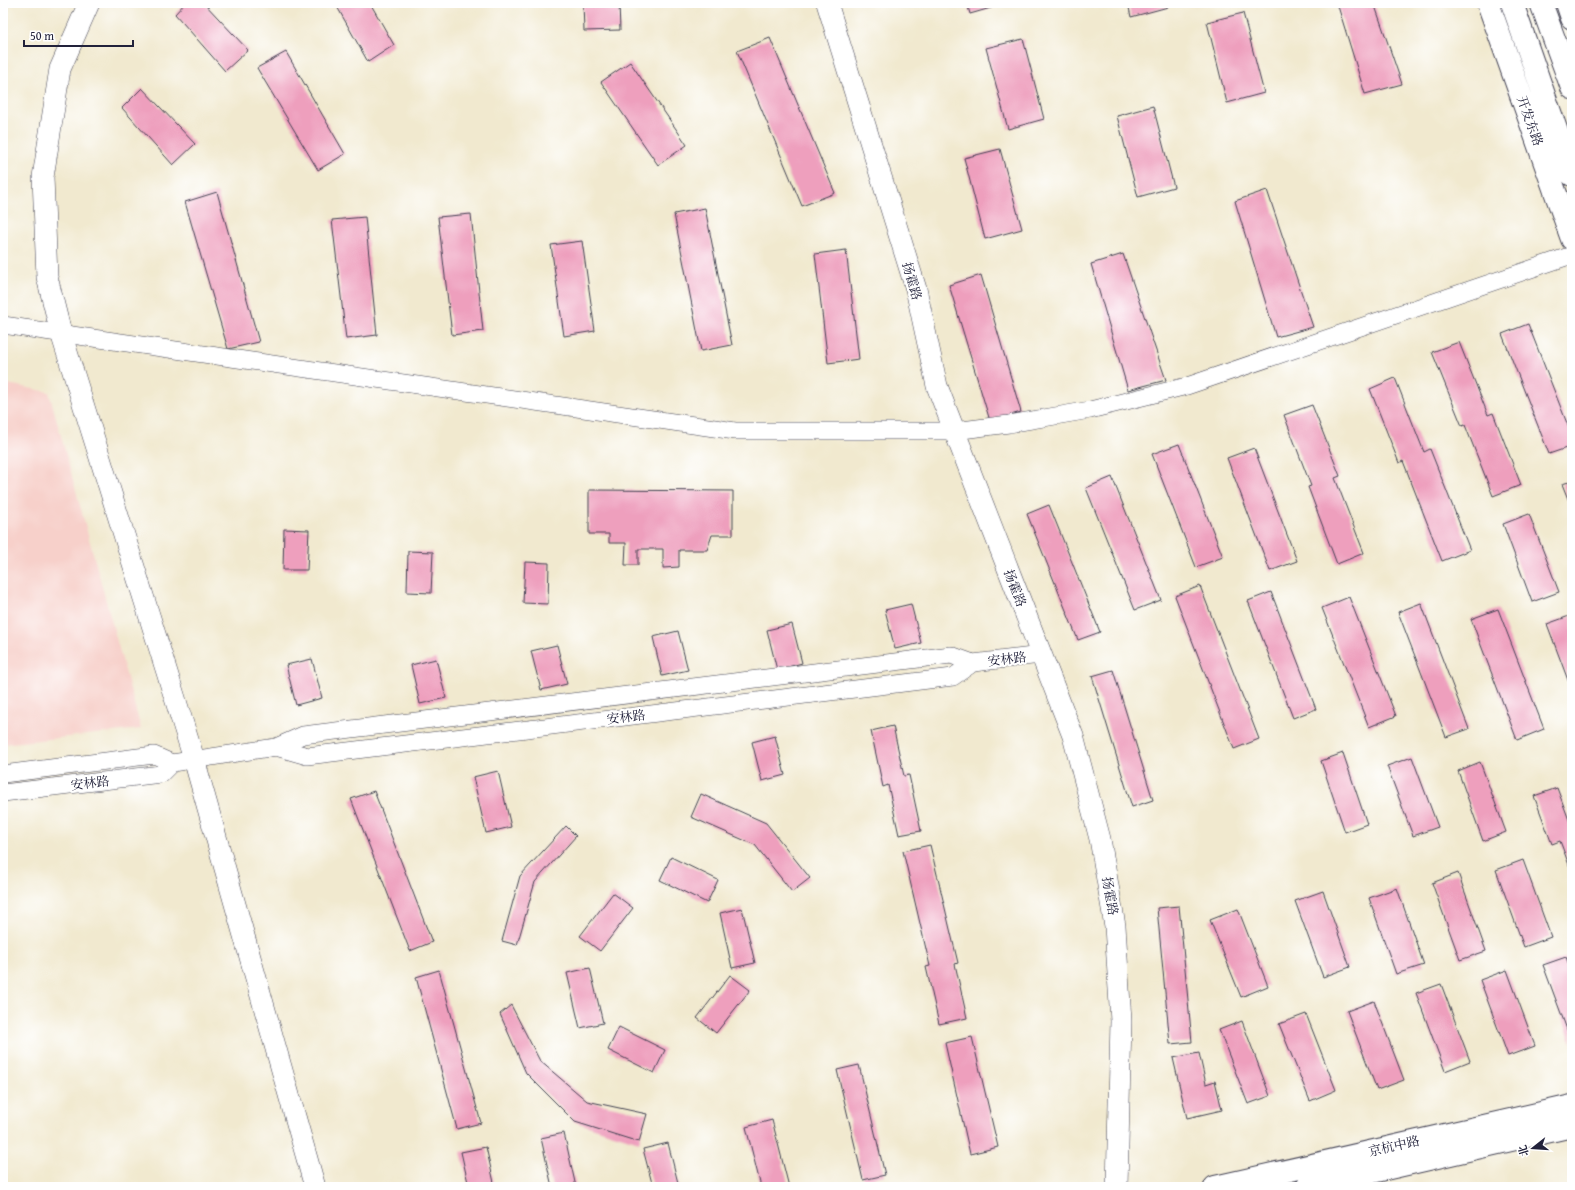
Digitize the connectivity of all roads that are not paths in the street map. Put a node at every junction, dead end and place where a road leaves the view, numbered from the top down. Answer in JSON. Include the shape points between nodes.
{"nodes":[{"id":1,"x":89,"y":3,"type":"edge"},
{"id":2,"x":827,"y":3,"type":"edge"},
{"id":3,"x":1488,"y":3,"type":"edge"},
{"id":4,"x":1512,"y":3,"type":"edge"},
{"id":5,"x":1541,"y":3,"type":"edge"},
{"id":6,"x":1567,"y":3,"type":"edge"},
{"id":7,"x":1572,"y":18,"type":"edge"},
{"id":8,"x":1572,"y":88,"type":"edge"},
{"id":9,"x":1572,"y":176,"type":"edge"},
{"id":10,"x":1572,"y":239,"type":"edge"},
{"id":11,"x":1572,"y":255,"type":"edge"},
{"id":12,"x":3,"y":325,"type":"edge"},
{"id":13,"x":61,"y":333,"type":"junction"},
{"id":14,"x":954,"y":431,"type":"junction"},
{"id":15,"x":1041,"y":655,"type":"junction"},
{"id":16,"x":973,"y":663,"type":"junction"},
{"id":17,"x":595,"y":699,"type":"junction"},
{"id":18,"x":600,"y":720,"type":"junction"},
{"id":19,"x":276,"y":747,"type":"junction"},
{"id":20,"x":194,"y":759,"type":"junction"},
{"id":21,"x":172,"y":763,"type":"junction"},
{"id":22,"x":3,"y":774,"type":"edge"},
{"id":23,"x":3,"y":794,"type":"edge"},
{"id":24,"x":1572,"y":1106,"type":"edge"},
{"id":25,"x":1572,"y":1126,"type":"edge"},
{"id":26,"x":315,"y":1187,"type":"edge"},
{"id":27,"x":1117,"y":1187,"type":"edge"},
{"id":28,"x":1215,"y":1187,"type":"edge"},
{"id":29,"x":1307,"y":1187,"type":"edge"}],
"edges":[{"from":1,"to":13,"type":"street","via":[[60,69],[43,177],[47,276]]},
{"from":2,"to":14,"type":"street","name":"扬霍路","via":[[916,289],[937,386]]},
{"from":3,"to":10,"type":"main road","name":"开发东路"},
{"from":4,"to":9,"type":"main road","name":"开发东路"},
{"from":5,"to":8,"type":"main road"},
{"from":6,"to":7,"type":"main road"},
{"from":11,"to":14,"type":"street","via":[[1187,386],[1090,410]]},
{"from":12,"to":13,"type":"street"},
{"from":13,"to":14,"type":"street","via":[[735,431]]},
{"from":13,"to":20,"type":"street"},
{"from":14,"to":15,"type":"street","name":"扬霍路"},
{"from":15,"to":16,"type":"street","name":"安林路"},
{"from":15,"to":27,"type":"street","name":"扬霍路","via":[[1073,736],[1100,838],[1115,926],[1121,1021]]},
{"from":16,"to":17,"type":"street","name":"安林路","via":[[951,655]]},
{"from":16,"to":18,"type":"street","name":"安林路","via":[[953,677]]},
{"from":17,"to":18,"type":"street"},
{"from":17,"to":19,"type":"street","name":"安林路","via":[[304,735]]},
{"from":18,"to":19,"type":"street","name":"安林路","via":[[307,756]]},
{"from":19,"to":20,"type":"street","name":"安林路"},
{"from":20,"to":21,"type":"street","name":"安林路"},
{"from":20,"to":26,"type":"street"},
{"from":21,"to":22,"type":"street","name":"安林路","via":[[154,755]]},
{"from":21,"to":23,"type":"street","name":"安林路","via":[[161,774]]},
{"from":24,"to":28,"type":"main road","name":"京杭中路"},
{"from":25,"to":29,"type":"main road","name":"京杭中路"}]}
